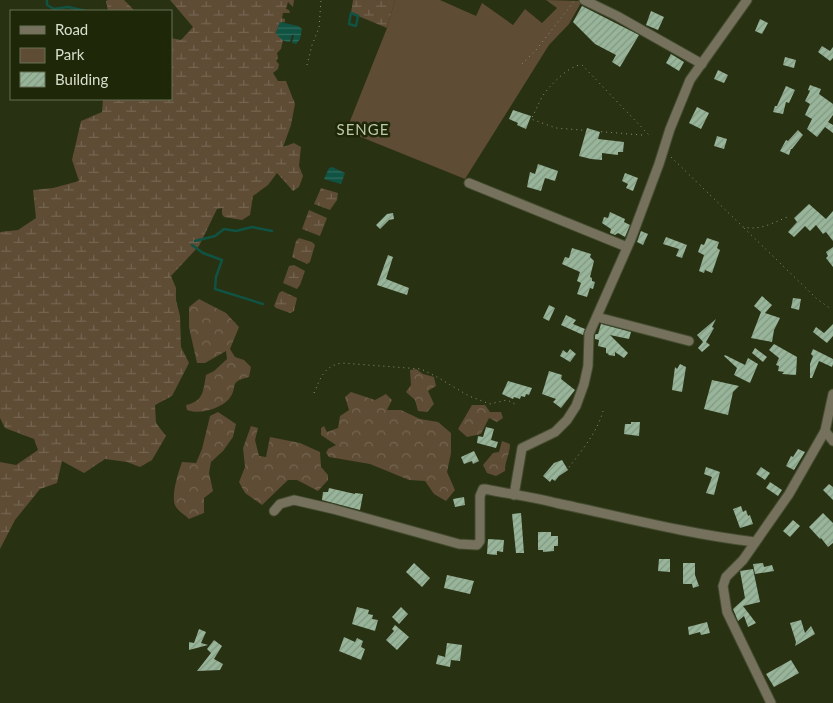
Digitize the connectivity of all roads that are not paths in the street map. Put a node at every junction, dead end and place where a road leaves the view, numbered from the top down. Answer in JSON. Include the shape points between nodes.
{"nodes":[{"id":1,"x":584,"y":0,"type":"edge"},
{"id":2,"x":747,"y":0,"type":"edge"},
{"id":3,"x":702,"y":64,"type":"junction"},
{"id":4,"x":469,"y":183,"type":"dead end"},
{"id":5,"x":627,"y":246,"type":"junction"},
{"id":6,"x":597,"y":317,"type":"junction"},
{"id":7,"x":689,"y":341,"type":"dead end"},
{"id":8,"x":833,"y":394,"type":"edge"},
{"id":9,"x":825,"y":432,"type":"junction"},
{"id":10,"x":833,"y":441,"type":"edge"},
{"id":11,"x":514,"y":496,"type":"junction"},
{"id":12,"x":274,"y":511,"type":"dead end"},
{"id":13,"x":755,"y":542,"type":"junction"},
{"id":14,"x":771,"y":703,"type":"edge"}],
"edges":[{"from":1,"to":3,"type":"street"},
{"from":2,"to":3,"type":"street"},
{"from":3,"to":5,"type":"street","via":[[685,91]]},
{"from":4,"to":5,"type":"street"},
{"from":5,"to":6,"type":"street"},
{"from":6,"to":7,"type":"street"},
{"from":6,"to":11,"type":"street","via":[[589,334],[588,366],[576,406],[555,432],[522,448]]},
{"from":8,"to":9,"type":"street"},
{"from":9,"to":10,"type":"street"},
{"from":9,"to":13,"type":"street","via":[[789,494]]},
{"from":11,"to":12,"type":"street","via":[[483,489],[480,496],[480,541],[470,546],[294,500],[280,504]]},
{"from":11,"to":13,"type":"street","via":[[663,528]]},
{"from":13,"to":14,"type":"street","via":[[726,577],[723,595],[727,612]]}]}
